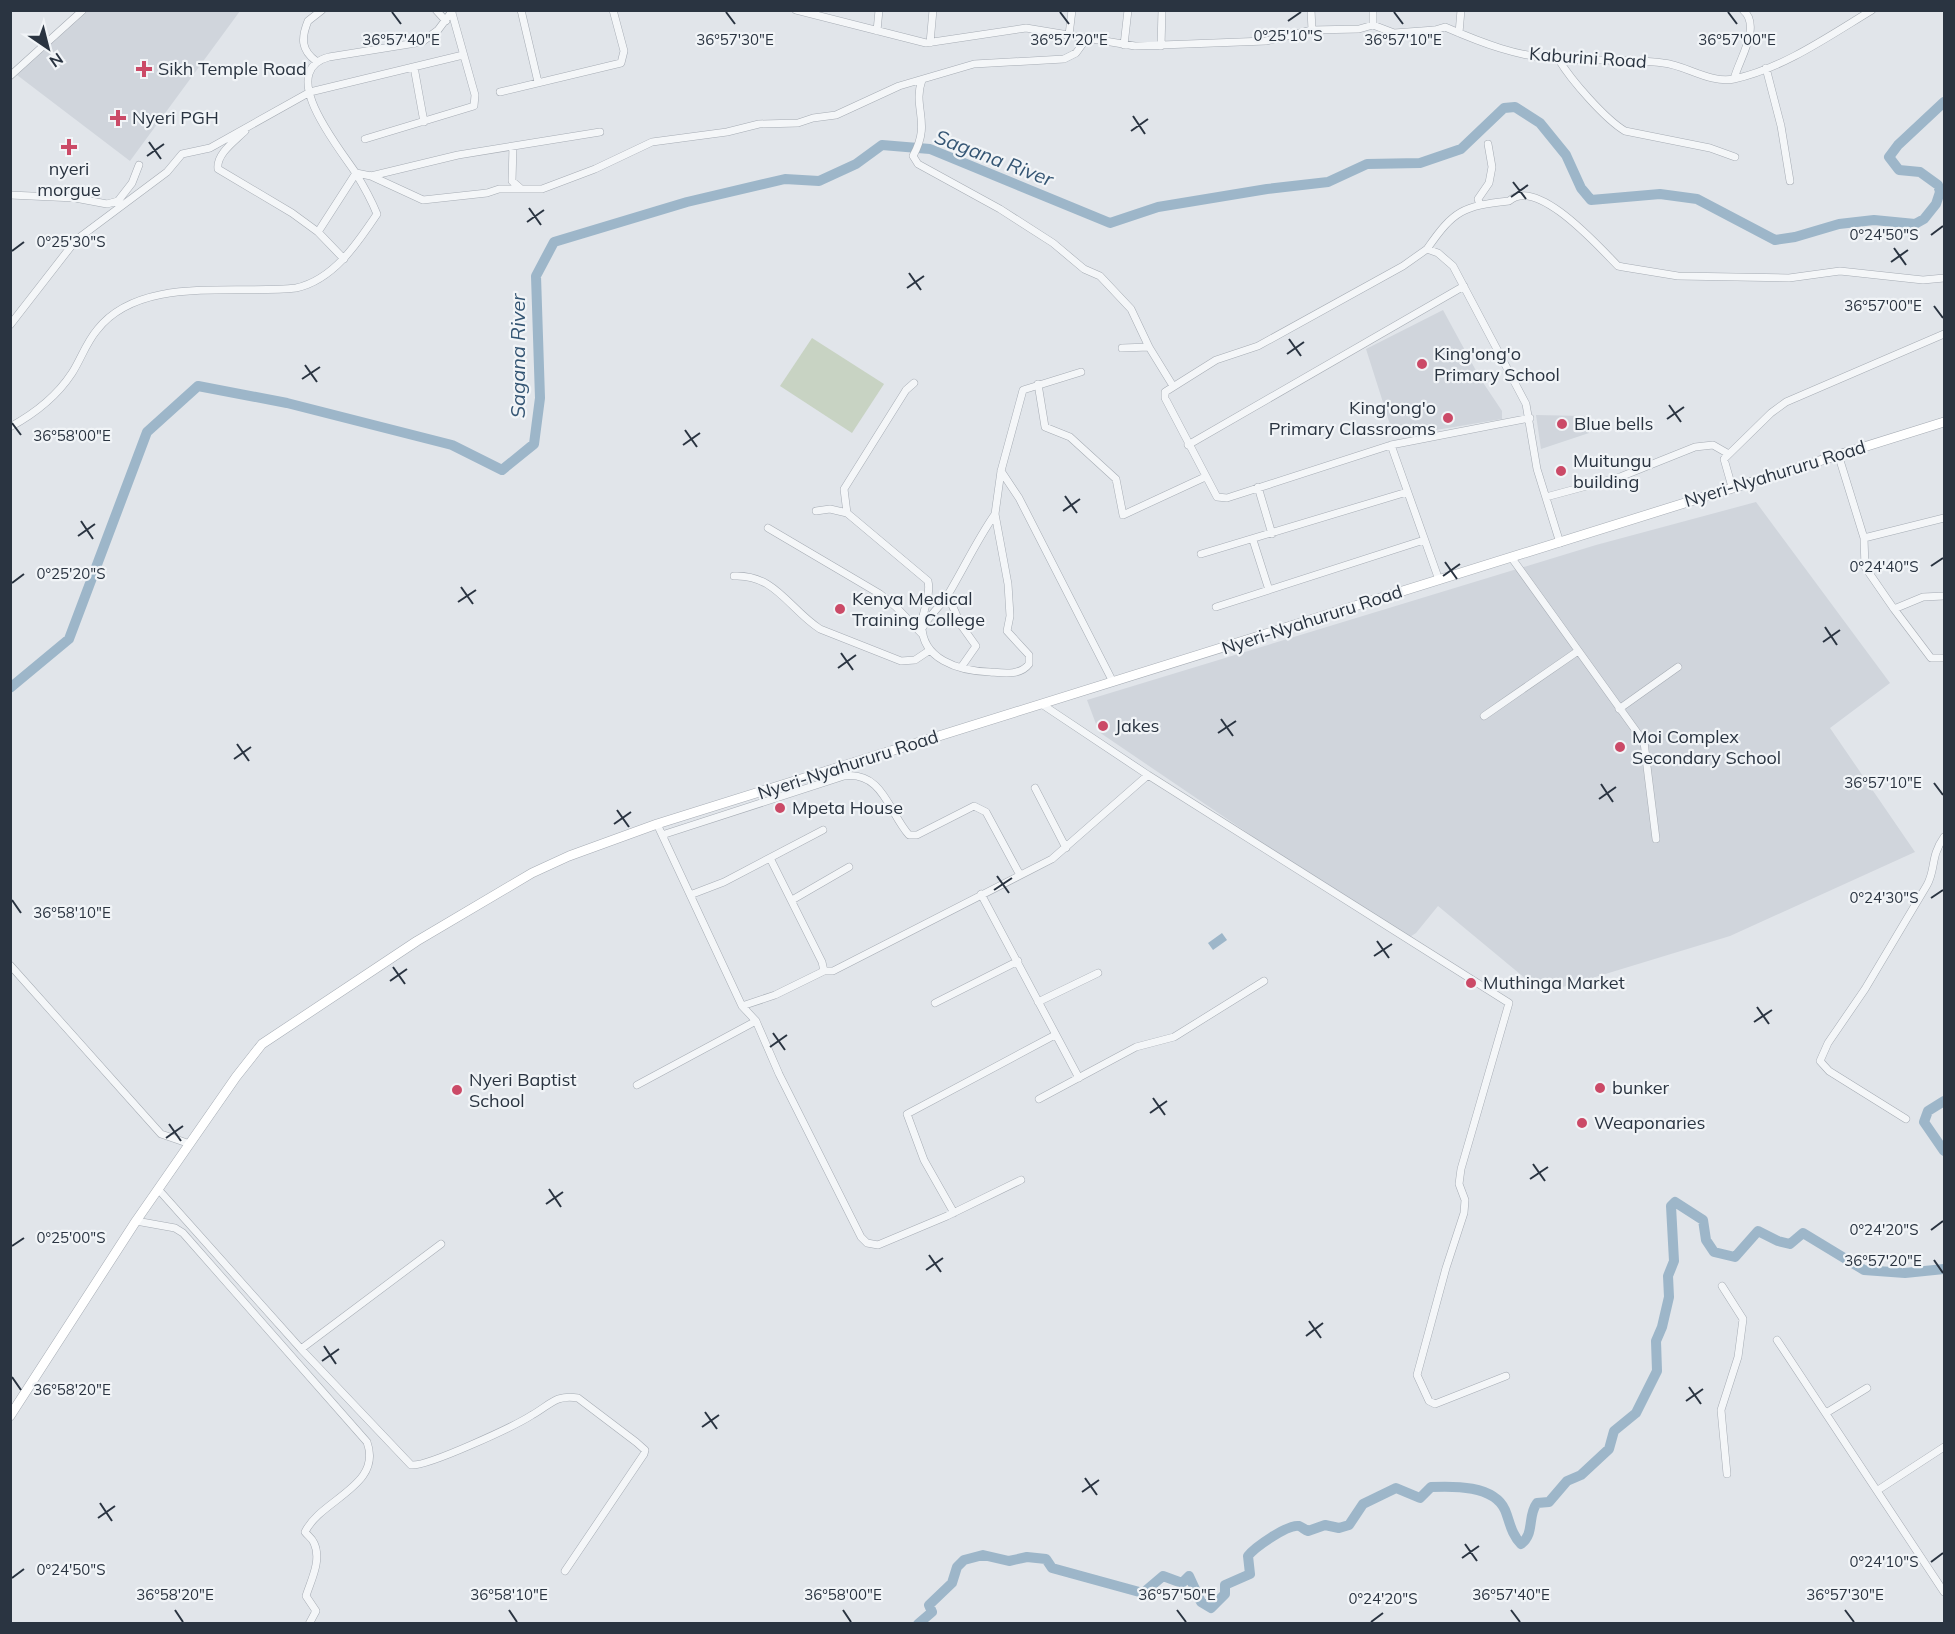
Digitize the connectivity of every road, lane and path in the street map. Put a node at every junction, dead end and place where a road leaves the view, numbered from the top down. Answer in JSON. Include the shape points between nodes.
{"nodes":[{"id":1,"x":83,"y":10,"type":"edge"},
{"id":2,"x":322,"y":10,"type":"edge"},
{"id":3,"x":436,"y":10,"type":"edge"},
{"id":4,"x":521,"y":10,"type":"edge"},
{"id":5,"x":613,"y":10,"type":"edge"},
{"id":6,"x":796,"y":10,"type":"edge"},
{"id":7,"x":879,"y":10,"type":"edge"},
{"id":8,"x":933,"y":10,"type":"edge"},
{"id":9,"x":1072,"y":10,"type":"edge"},
{"id":10,"x":1128,"y":10,"type":"edge"},
{"id":11,"x":1162,"y":10,"type":"edge"},
{"id":12,"x":1311,"y":10,"type":"edge"},
{"id":13,"x":1373,"y":10,"type":"edge"},
{"id":14,"x":1461,"y":10,"type":"edge"},
{"id":15,"x":1743,"y":10,"type":"edge"},
{"id":16,"x":1872,"y":10,"type":"edge"},
{"id":17,"x":453,"y":12,"type":"edge"},
{"id":18,"x":446,"y":21,"type":"junction"},
{"id":19,"x":1373,"y":25,"type":"junction"},
{"id":20,"x":1312,"y":30,"type":"junction"},
{"id":21,"x":877,"y":31,"type":"junction"},
{"id":22,"x":1459,"y":33,"type":"junction"},
{"id":23,"x":1069,"y":35,"type":"junction"},
{"id":24,"x":1087,"y":38,"type":"junction"},
{"id":25,"x":930,"y":43,"type":"junction"},
{"id":26,"x":1124,"y":45,"type":"junction"},
{"id":27,"x":1161,"y":46,"type":"junction"},
{"id":28,"x":463,"y":55,"type":"junction"},
{"id":29,"x":1559,"y":60,"type":"junction"},
{"id":30,"x":316,"y":61,"type":"junction"},
{"id":31,"x":414,"y":67,"type":"junction"},
{"id":32,"x":1766,"y":68,"type":"junction"},
{"id":33,"x":10,"y":76,"type":"edge"},
{"id":34,"x":1734,"y":79,"type":"junction"},
{"id":35,"x":922,"y":80,"type":"junction"},
{"id":36,"x":538,"y":82,"type":"junction"},
{"id":37,"x":310,"y":92,"type":"junction"},
{"id":38,"x":500,"y":92,"type":"dead end"},
{"id":39,"x":424,"y":122,"type":"junction"},
{"id":40,"x":251,"y":125,"type":"junction"},
{"id":41,"x":600,"y":132,"type":"dead end"},
{"id":42,"x":365,"y":139,"type":"dead end"},
{"id":43,"x":1488,"y":144,"type":"dead end"},
{"id":44,"x":513,"y":146,"type":"junction"},
{"id":45,"x":1735,"y":157,"type":"dead end"},
{"id":46,"x":139,"y":165,"type":"dead end"},
{"id":47,"x":356,"y":173,"type":"junction"},
{"id":48,"x":371,"y":176,"type":"junction"},
{"id":49,"x":1790,"y":182,"type":"dead end"},
{"id":50,"x":520,"y":188,"type":"junction"},
{"id":51,"x":10,"y":195,"type":"edge"},
{"id":52,"x":1480,"y":205,"type":"junction"},
{"id":53,"x":318,"y":232,"type":"junction"},
{"id":54,"x":1427,"y":249,"type":"junction"},
{"id":55,"x":344,"y":259,"type":"junction"},
{"id":56,"x":1944,"y":278,"type":"edge"},
{"id":57,"x":1464,"y":286,"type":"junction"},
{"id":58,"x":10,"y":325,"type":"edge"},
{"id":59,"x":1944,"y":334,"type":"edge"},
{"id":60,"x":1149,"y":347,"type":"junction"},
{"id":61,"x":1122,"y":348,"type":"dead end"},
{"id":62,"x":1081,"y":372,"type":"dead end"},
{"id":63,"x":914,"y":383,"type":"dead end"},
{"id":64,"x":1038,"y":384,"type":"junction"},
{"id":65,"x":1173,"y":386,"type":"junction"},
{"id":66,"x":1530,"y":418,"type":"junction"},
{"id":67,"x":1944,"y":420,"type":"edge"},
{"id":68,"x":10,"y":427,"type":"edge"},
{"id":69,"x":1188,"y":445,"type":"junction"},
{"id":70,"x":1391,"y":445,"type":"junction"},
{"id":71,"x":1727,"y":453,"type":"junction"},
{"id":72,"x":1838,"y":454,"type":"junction"},
{"id":73,"x":1001,"y":471,"type":"junction"},
{"id":74,"x":1205,"y":477,"type":"junction"},
{"id":75,"x":1258,"y":487,"type":"junction"},
{"id":76,"x":1732,"y":487,"type":"junction"},
{"id":77,"x":1407,"y":492,"type":"junction"},
{"id":78,"x":1546,"y":497,"type":"junction"},
{"id":79,"x":816,"y":511,"type":"dead end"},
{"id":80,"x":847,"y":513,"type":"junction"},
{"id":81,"x":995,"y":514,"type":"junction"},
{"id":82,"x":1944,"y":518,"type":"edge"},
{"id":83,"x":768,"y":528,"type":"dead end"},
{"id":84,"x":1272,"y":534,"type":"junction"},
{"id":85,"x":1864,"y":538,"type":"junction"},
{"id":86,"x":1253,"y":540,"type":"junction"},
{"id":87,"x":1424,"y":540,"type":"junction"},
{"id":88,"x":1560,"y":543,"type":"junction"},
{"id":89,"x":1201,"y":554,"type":"dead end"},
{"id":90,"x":1511,"y":557,"type":"junction"},
{"id":91,"x":734,"y":576,"type":"dead end"},
{"id":92,"x":1439,"y":580,"type":"junction"},
{"id":93,"x":1269,"y":590,"type":"junction"},
{"id":94,"x":948,"y":596,"type":"junction"},
{"id":95,"x":1944,"y":597,"type":"edge"},
{"id":96,"x":1216,"y":607,"type":"dead end"},
{"id":97,"x":1894,"y":609,"type":"junction"},
{"id":98,"x":923,"y":632,"type":"junction"},
{"id":99,"x":930,"y":650,"type":"junction"},
{"id":100,"x":1578,"y":651,"type":"junction"},
{"id":101,"x":1944,"y":658,"type":"edge"},
{"id":102,"x":962,"y":666,"type":"junction"},
{"id":103,"x":1678,"y":667,"type":"dead end"},
{"id":104,"x":1113,"y":682,"type":"junction"},
{"id":105,"x":1043,"y":705,"type":"junction"},
{"id":106,"x":1619,"y":709,"type":"junction"},
{"id":107,"x":1485,"y":716,"type":"dead end"},
{"id":108,"x":1148,"y":775,"type":"junction"},
{"id":109,"x":1035,"y":788,"type":"dead end"},
{"id":110,"x":657,"y":824,"type":"junction"},
{"id":111,"x":823,"y":830,"type":"dead end"},
{"id":112,"x":662,"y":835,"type":"junction"},
{"id":113,"x":1944,"y":837,"type":"edge"},
{"id":114,"x":1656,"y":839,"type":"dead end"},
{"id":115,"x":1066,"y":848,"type":"junction"},
{"id":116,"x":770,"y":858,"type":"junction"},
{"id":117,"x":849,"y":867,"type":"dead end"},
{"id":118,"x":1020,"y":875,"type":"junction"},
{"id":119,"x":981,"y":894,"type":"junction"},
{"id":120,"x":690,"y":895,"type":"junction"},
{"id":121,"x":792,"y":900,"type":"junction"},
{"id":122,"x":1018,"y":962,"type":"junction"},
{"id":123,"x":10,"y":965,"type":"edge"},
{"id":124,"x":824,"y":971,"type":"junction"},
{"id":125,"x":1098,"y":973,"type":"dead end"},
{"id":126,"x":1264,"y":981,"type":"dead end"},
{"id":127,"x":1038,"y":1002,"type":"junction"},
{"id":128,"x":935,"y":1003,"type":"dead end"},
{"id":129,"x":742,"y":1006,"type":"junction"},
{"id":130,"x":756,"y":1021,"type":"junction"},
{"id":131,"x":1055,"y":1035,"type":"junction"},
{"id":132,"x":1079,"y":1078,"type":"junction"},
{"id":133,"x":637,"y":1085,"type":"dead end"},
{"id":134,"x":1039,"y":1099,"type":"dead end"},
{"id":135,"x":1906,"y":1119,"type":"dead end"},
{"id":136,"x":190,"y":1144,"type":"junction"},
{"id":137,"x":1021,"y":1180,"type":"dead end"},
{"id":138,"x":158,"y":1189,"type":"junction"},
{"id":139,"x":954,"y":1213,"type":"junction"},
{"id":140,"x":136,"y":1221,"type":"junction"},
{"id":141,"x":441,"y":1244,"type":"dead end"},
{"id":142,"x":1722,"y":1286,"type":"dead end"},
{"id":143,"x":1777,"y":1340,"type":"dead end"},
{"id":144,"x":301,"y":1349,"type":"junction"},
{"id":145,"x":1506,"y":1376,"type":"dead end"},
{"id":146,"x":1867,"y":1388,"type":"dead end"},
{"id":147,"x":1826,"y":1413,"type":"junction"},
{"id":148,"x":10,"y":1416,"type":"edge"},
{"id":149,"x":1944,"y":1447,"type":"edge"},
{"id":150,"x":1727,"y":1474,"type":"dead end"},
{"id":151,"x":1878,"y":1490,"type":"junction"},
{"id":152,"x":565,"y":1571,"type":"dead end"},
{"id":153,"x":1944,"y":1592,"type":"edge"},
{"id":154,"x":309,"y":1623,"type":"edge"}],
"edges":[{"from":1,"to":33,"type":"street"},
{"from":2,"to":30,"type":"street","via":[[308,21],[303,42],[306,52]]},
{"from":3,"to":18,"type":"street"},
{"from":4,"to":36,"type":"street"},
{"from":5,"to":36,"type":"street","via":[[624,51],[621,63]]},
{"from":6,"to":21,"type":"street","name":"Kaburini Road"},
{"from":7,"to":21,"type":"street"},
{"from":8,"to":25,"type":"street"},
{"from":9,"to":23,"type":"street"},
{"from":10,"to":26,"type":"street"},
{"from":11,"to":27,"type":"street"},
{"from":12,"to":20,"type":"street"},
{"from":13,"to":19,"type":"street"},
{"from":14,"to":22,"type":"street"},
{"from":15,"to":34,"type":"street","via":[[1751,20],[1752,30]]},
{"from":16,"to":32,"type":"street","name":"Kaburini Road","via":[[1808,50]]},
{"from":17,"to":18,"type":"street"},
{"from":17,"to":28,"type":"street"},
{"from":18,"to":30,"type":"street","via":[[431,37],[413,45]]},
{"from":19,"to":20,"type":"street","name":"Kaburini Road"},
{"from":19,"to":22,"type":"street","name":"Kaburini Road","via":[[1394,33],[1445,27]]},
{"from":20,"to":27,"type":"street","name":"Kaburini Road","via":[[1266,41]]},
{"from":21,"to":25,"type":"street","name":"Kaburini Road"},
{"from":22,"to":29,"type":"street","name":"Kaburini Road","via":[[1491,47]]},
{"from":23,"to":24,"type":"street","name":"Kaburini Road"},
{"from":23,"to":25,"type":"street","name":"Kaburini Road","via":[[1026,28]]},
{"from":24,"to":26,"type":"street","name":"Kaburini Road"},
{"from":24,"to":35,"type":"street","via":[[1076,53],[1064,59],[974,64]]},
{"from":26,"to":27,"type":"street","name":"Kaburini Road"},
{"from":28,"to":31,"type":"street"},
{"from":28,"to":39,"type":"street","via":[[475,95],[474,106]]},
{"from":29,"to":34,"type":"street","name":"Kaburini Road","via":[[1665,63],[1720,80]]},
{"from":29,"to":45,"type":"street","via":[[1614,124],[1625,131],[1710,148]]},
{"from":30,"to":37,"type":"street","via":[[307,77]]},
{"from":31,"to":37,"type":"street"},
{"from":31,"to":39,"type":"street"},
{"from":32,"to":34,"type":"street","name":"Kaburini Road"},
{"from":32,"to":49,"type":"street"},
{"from":35,"to":50,"type":"street","via":[[879,93],[836,115],[652,142],[566,182],[542,189]]},
{"from":35,"to":60,"type":"street","via":[[919,90],[923,135],[913,156],[918,164],[1000,209],[1053,243],[1084,269],[1100,276],[1131,309]]},
{"from":36,"to":38,"type":"street"},
{"from":37,"to":40,"type":"street"},
{"from":37,"to":47,"type":"street","via":[[331,140]]},
{"from":39,"to":42,"type":"street"},
{"from":40,"to":53,"type":"street","via":[[223,153],[218,170]]},
{"from":40,"to":58,"type":"street","via":[[210,148],[182,154],[167,172],[79,238]]},
{"from":41,"to":44,"type":"street"},
{"from":43,"to":52,"type":"street","via":[[1492,167],[1489,183],[1478,199]]},
{"from":44,"to":48,"type":"street"},
{"from":44,"to":50,"type":"street","via":[[512,180]]},
{"from":46,"to":51,"type":"street","via":[[132,183],[118,201],[107,204],[75,198]]},
{"from":47,"to":48,"type":"street"},
{"from":47,"to":53,"type":"street"},
{"from":47,"to":55,"type":"street","via":[[376,214]]},
{"from":48,"to":50,"type":"street","via":[[423,200]]},
{"from":52,"to":54,"type":"street","via":[[1456,214]]},
{"from":52,"to":56,"type":"street","via":[[1521,196],[1544,200],[1618,266],[1678,276],[1789,278],[1840,271],[1913,279]]},
{"from":53,"to":55,"type":"street"},
{"from":54,"to":57,"type":"street","via":[[1447,259]]},
{"from":54,"to":65,"type":"street","via":[[1258,346],[1216,360]]},
{"from":55,"to":68,"type":"street","via":[[303,287],[152,295],[125,305],[96,330],[63,385],[33,413]]},
{"from":57,"to":66,"type":"street","via":[[1520,390]]},
{"from":57,"to":69,"type":"street"},
{"from":59,"to":71,"type":"street","via":[[1786,402]]},
{"from":60,"to":61,"type":"street"},
{"from":60,"to":65,"type":"street"},
{"from":62,"to":64,"type":"street"},
{"from":63,"to":80,"type":"street","via":[[844,489]]},
{"from":64,"to":73,"type":"street","via":[[1023,390]]},
{"from":64,"to":74,"type":"street","via":[[1045,427],[1070,437],[1116,479],[1123,515]]},
{"from":65,"to":69,"type":"street","via":[[1165,392],[1165,398]]},
{"from":66,"to":70,"type":"street"},
{"from":66,"to":78,"type":"street","via":[[1532,445]]},
{"from":67,"to":72,"type":"main road","name":"Nyeri-Nyahururu Road"},
{"from":69,"to":74,"type":"street"},
{"from":70,"to":75,"type":"street"},
{"from":70,"to":77,"type":"street"},
{"from":71,"to":76,"type":"street","via":[[1724,465]]},
{"from":71,"to":78,"type":"street","via":[[1713,445],[1695,447],[1620,477]]},
{"from":72,"to":76,"type":"main road","name":"Nyeri-Nyahururu Road"},
{"from":72,"to":85,"type":"street"},
{"from":73,"to":81,"type":"street"},
{"from":73,"to":104,"type":"street","via":[[1019,498]]},
{"from":74,"to":75,"type":"street","via":[[1213,494],[1221,498]]},
{"from":75,"to":84,"type":"street"},
{"from":76,"to":88,"type":"main road","name":"Nyeri-Nyahururu Road"},
{"from":77,"to":84,"type":"street"},
{"from":77,"to":87,"type":"street"},
{"from":78,"to":88,"type":"street"},
{"from":79,"to":80,"type":"street"},
{"from":80,"to":98,"type":"street","via":[[928,581]]},
{"from":81,"to":94,"type":"street"},
{"from":81,"to":102,"type":"street","via":[[1008,584],[1010,616],[1006,631],[1027,653],[1029,664],[1009,674]]},
{"from":82,"to":85,"type":"street"},
{"from":83,"to":98,"type":"street","via":[[880,594]]},
{"from":84,"to":86,"type":"street"},
{"from":85,"to":97,"type":"street","via":[[1865,567]]},
{"from":86,"to":89,"type":"street"},
{"from":86,"to":93,"type":"street"},
{"from":87,"to":92,"type":"street"},
{"from":87,"to":93,"type":"street"},
{"from":88,"to":90,"type":"main road","name":"Nyeri-Nyahururu Road"},
{"from":90,"to":92,"type":"main road","name":"Nyeri-Nyahururu Road"},
{"from":90,"to":100,"type":"street"},
{"from":91,"to":99,"type":"street","via":[[752,576],[780,591],[820,629],[901,661],[915,660]]},
{"from":92,"to":104,"type":"main road","name":"Nyeri-Nyahururu Road"},
{"from":93,"to":96,"type":"street"},
{"from":94,"to":98,"type":"street","via":[[929,616]]},
{"from":94,"to":102,"type":"street","via":[[976,646]]},
{"from":95,"to":97,"type":"street","via":[[1923,597]]},
{"from":97,"to":101,"type":"street","via":[[1931,658]]},
{"from":98,"to":99,"type":"street"},
{"from":99,"to":102,"type":"street","via":[[945,663]]},
{"from":100,"to":106,"type":"street"},
{"from":100,"to":107,"type":"street"},
{"from":103,"to":106,"type":"street"},
{"from":104,"to":105,"type":"main road","name":"Nyeri-Nyahururu Road"},
{"from":105,"to":108,"type":"street"},
{"from":105,"to":110,"type":"main road","name":"Nyeri-Nyahururu Road"},
{"from":106,"to":114,"type":"street","via":[[1644,742]]},
{"from":108,"to":115,"type":"street"},
{"from":108,"to":145,"type":"street","via":[[1509,1003],[1461,1169],[1459,1184],[1465,1200],[1464,1213],[1417,1375],[1429,1401],[1435,1404]]},
{"from":109,"to":115,"type":"street"},
{"from":110,"to":112,"type":"street"},
{"from":110,"to":136,"type":"main road","name":"Nyeri-Nyahururu Road","via":[[532,873],[281,1029],[252,1054]]},
{"from":111,"to":116,"type":"street"},
{"from":112,"to":118,"type":"street","via":[[844,776],[855,776],[873,782],[909,835],[917,835],[974,806],[980,807]]},
{"from":112,"to":120,"type":"street"},
{"from":113,"to":135,"type":"street","via":[[1931,862],[1931,878],[1820,1060],[1829,1071]]},
{"from":115,"to":118,"type":"street"},
{"from":116,"to":120,"type":"street"},
{"from":116,"to":121,"type":"street"},
{"from":117,"to":121,"type":"street"},
{"from":118,"to":119,"type":"street"},
{"from":119,"to":122,"type":"street"},
{"from":119,"to":124,"type":"street","via":[[833,971]]},
{"from":120,"to":129,"type":"street"},
{"from":121,"to":124,"type":"street"},
{"from":122,"to":127,"type":"street"},
{"from":122,"to":128,"type":"street"},
{"from":123,"to":136,"type":"street","via":[[153,1127],[161,1134]]},
{"from":124,"to":129,"type":"street"},
{"from":125,"to":127,"type":"street"},
{"from":126,"to":132,"type":"street","via":[[1174,1037],[1136,1047]]},
{"from":127,"to":131,"type":"street"},
{"from":129,"to":130,"type":"street"},
{"from":130,"to":133,"type":"street"},
{"from":130,"to":139,"type":"street","via":[[779,1074],[867,1243],[878,1245]]},
{"from":131,"to":132,"type":"street"},
{"from":131,"to":139,"type":"street","via":[[907,1114],[924,1160]]},
{"from":132,"to":134,"type":"street"},
{"from":136,"to":138,"type":"main road","name":"Nyeri-Nyahururu Road"},
{"from":137,"to":139,"type":"street"},
{"from":138,"to":140,"type":"main road","name":"Nyeri-Nyahururu Road"},
{"from":138,"to":144,"type":"street"},
{"from":140,"to":148,"type":"main road","name":"Nyeri-Nyahururu Road"},
{"from":140,"to":154,"type":"street","via":[[183,1233],[368,1442],[371,1459],[366,1473],[316,1517],[305,1532],[315,1544],[316,1555],[306,1596],[316,1611]]},
{"from":141,"to":144,"type":"street"},
{"from":142,"to":150,"type":"street","via":[[1743,1319],[1738,1357],[1721,1410]]},
{"from":143,"to":147,"type":"street"},
{"from":144,"to":152,"type":"street","via":[[411,1465],[431,1462],[532,1416],[556,1398],[567,1396],[578,1398],[643,1448],[644,1454]]},
{"from":146,"to":147,"type":"street"},
{"from":147,"to":151,"type":"street"},
{"from":149,"to":151,"type":"street"},
{"from":151,"to":153,"type":"street"}]}
